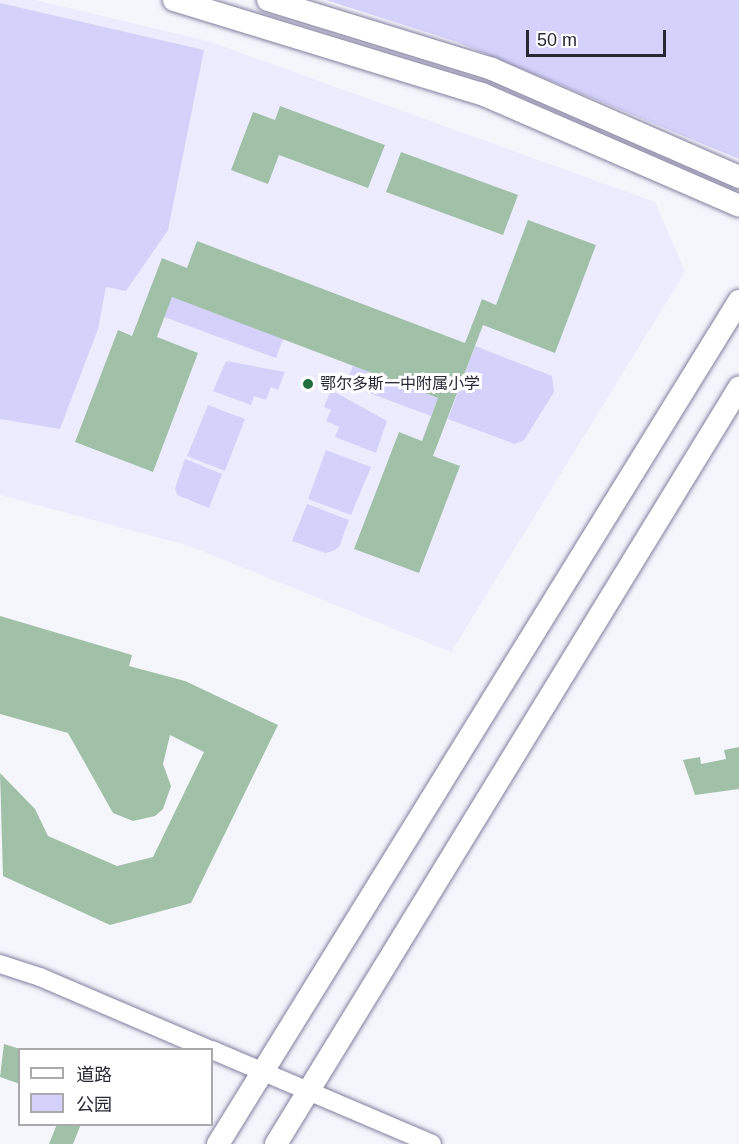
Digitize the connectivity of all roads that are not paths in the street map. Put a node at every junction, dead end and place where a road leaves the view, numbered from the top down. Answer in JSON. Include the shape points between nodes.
{"nodes":[{"id":1,"x":174,"y":0,"type":"edge"},
{"id":2,"x":268,"y":0,"type":"edge"},
{"id":3,"x":739,"y":177,"type":"edge"},
{"id":4,"x":739,"y":207,"type":"edge"},
{"id":5,"x":739,"y":301,"type":"edge"},
{"id":6,"x":739,"y":388,"type":"edge"},
{"id":7,"x":0,"y":964,"type":"edge"},
{"id":8,"x":206,"y":1048,"type":"edge"},
{"id":9,"x":213,"y":1051,"type":"edge"},
{"id":10,"x":263,"y":1072,"type":"junction"},
{"id":11,"x":309,"y":1092,"type":"junction"},
{"id":12,"x":218,"y":1144,"type":"edge"},
{"id":13,"x":276,"y":1144,"type":"edge"},
{"id":14,"x":432,"y":1144,"type":"edge"}],
"edges":[{"from":1,"to":4,"type":"street","via":[[482,94]]},
{"from":2,"to":3,"type":"street","via":[[492,69]]},
{"from":5,"to":10,"type":"street"},
{"from":6,"to":11,"type":"street"},
{"from":7,"to":8,"type":"street","via":[[40,977]]},
{"from":9,"to":10,"type":"street"},
{"from":10,"to":11,"type":"street"},
{"from":10,"to":12,"type":"street"},
{"from":11,"to":13,"type":"street"},
{"from":11,"to":14,"type":"street"}]}
